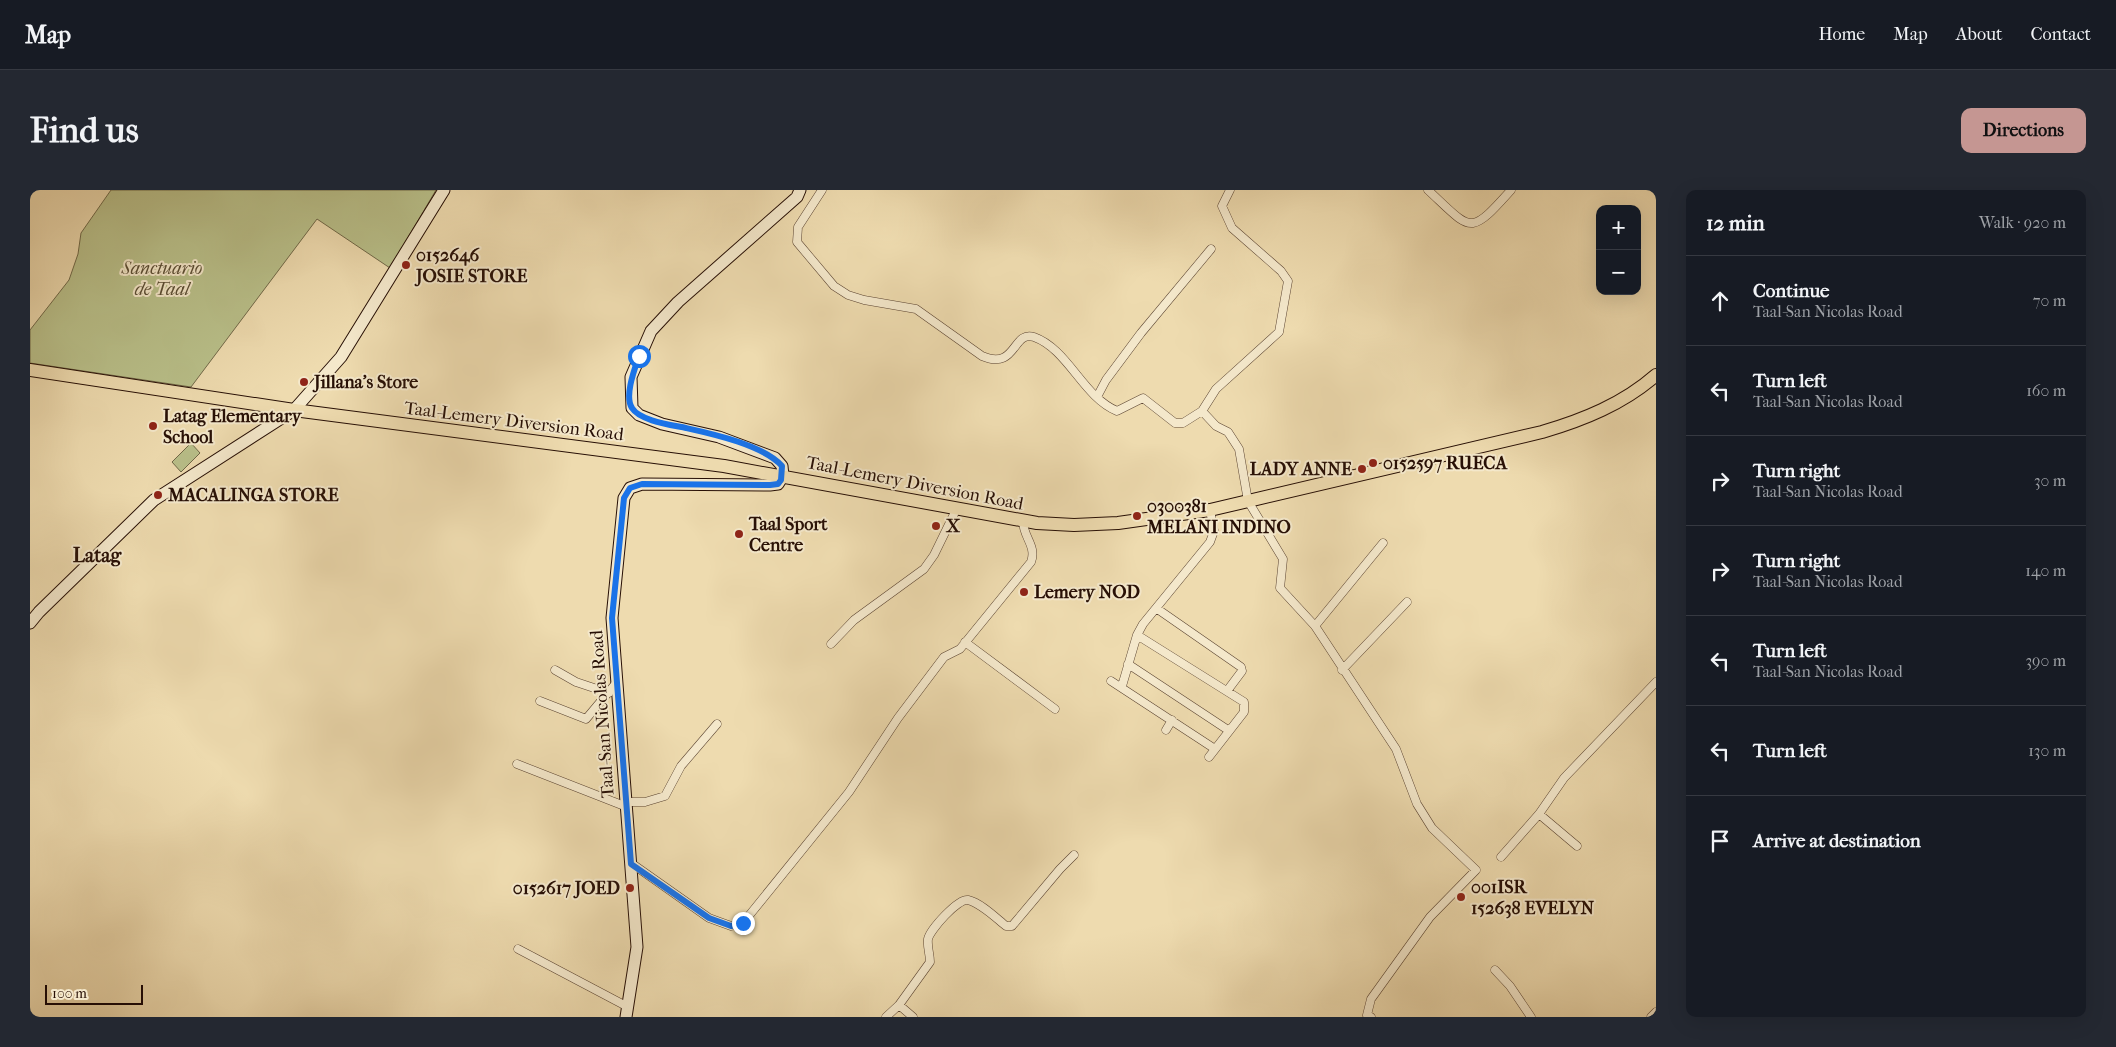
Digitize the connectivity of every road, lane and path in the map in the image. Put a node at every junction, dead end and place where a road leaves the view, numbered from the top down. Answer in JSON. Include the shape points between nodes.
{"nodes":[{"id":1,"x":444,"y":190,"type":"edge"},
{"id":2,"x":800,"y":190,"type":"edge"},
{"id":3,"x":822,"y":190,"type":"edge"},
{"id":4,"x":1230,"y":190,"type":"edge"},
{"id":5,"x":1428,"y":190,"type":"edge"},
{"id":6,"x":1511,"y":190,"type":"edge"},
{"id":7,"x":1211,"y":249,"type":"dead end"},
{"id":8,"x":30,"y":370,"type":"edge"},
{"id":9,"x":1656,"y":375,"type":"edge"},
{"id":10,"x":1097,"y":397,"type":"junction"},
{"id":11,"x":294,"y":410,"type":"junction"},
{"id":12,"x":1202,"y":411,"type":"junction"},
{"id":13,"x":783,"y":476,"type":"junction"},
{"id":14,"x":1248,"y":501,"type":"junction"},
{"id":15,"x":956,"y":510,"type":"junction"},
{"id":16,"x":1210,"y":510,"type":"junction"},
{"id":17,"x":1023,"y":521,"type":"junction"},
{"id":18,"x":1383,"y":543,"type":"dead end"},
{"id":19,"x":1406,"y":602,"type":"dead end"},
{"id":20,"x":1156,"y":608,"type":"junction"},
{"id":21,"x":30,"y":623,"type":"edge"},
{"id":22,"x":1315,"y":626,"type":"junction"},
{"id":23,"x":1137,"y":635,"type":"junction"},
{"id":24,"x":965,"y":642,"type":"junction"},
{"id":25,"x":831,"y":644,"type":"dead end"},
{"id":26,"x":1128,"y":664,"type":"junction"},
{"id":27,"x":555,"y":670,"type":"dead end"},
{"id":28,"x":1342,"y":670,"type":"junction"},
{"id":29,"x":618,"y":681,"type":"junction"},
{"id":30,"x":1111,"y":681,"type":"dead end"},
{"id":31,"x":1656,"y":682,"type":"edge"},
{"id":32,"x":1122,"y":686,"type":"junction"},
{"id":33,"x":1227,"y":691,"type":"junction"},
{"id":34,"x":609,"y":693,"type":"junction"},
{"id":35,"x":540,"y":701,"type":"dead end"},
{"id":36,"x":1055,"y":709,"type":"dead end"},
{"id":37,"x":1172,"y":720,"type":"junction"},
{"id":38,"x":716,"y":724,"type":"dead end"},
{"id":39,"x":1166,"y":730,"type":"dead end"},
{"id":40,"x":1228,"y":730,"type":"junction"},
{"id":41,"x":1215,"y":749,"type":"junction"},
{"id":42,"x":1209,"y":757,"type":"dead end"},
{"id":43,"x":516,"y":764,"type":"dead end"},
{"id":44,"x":626,"y":805,"type":"junction"},
{"id":45,"x":1539,"y":814,"type":"junction"},
{"id":46,"x":1577,"y":846,"type":"dead end"},
{"id":47,"x":1074,"y":855,"type":"dead end"},
{"id":48,"x":1500,"y":857,"type":"dead end"},
{"id":49,"x":631,"y":864,"type":"junction"},
{"id":50,"x":518,"y":948,"type":"dead end"},
{"id":51,"x":1495,"y":970,"type":"dead end"},
{"id":52,"x":899,"y":1005,"type":"junction"},
{"id":53,"x":627,"y":1012,"type":"edge"},
{"id":54,"x":1656,"y":1012,"type":"edge"},
{"id":55,"x":886,"y":1017,"type":"edge"},
{"id":56,"x":913,"y":1017,"type":"edge"},
{"id":57,"x":1371,"y":1017,"type":"edge"},
{"id":58,"x":1531,"y":1017,"type":"edge"},
{"id":59,"x":1651,"y":1017,"type":"edge"}],
"edges":[{"from":1,"to":11,"type":"main road","via":[[341,356]]},
{"from":2,"to":13,"type":"main road","via":[[798,197],[678,302],[651,330],[631,385],[632,408],[639,415],[749,447],[774,458],[782,466]]},
{"from":3,"to":10,"type":"street","via":[[798,227],[797,242],[841,292],[864,300],[916,309],[982,356],[993,360],[1006,357],[1021,339],[1032,337],[1049,345]]},
{"from":4,"to":12,"type":"street","via":[[1222,206],[1232,228],[1286,275],[1288,281],[1279,332],[1216,389]]},
{"from":5,"to":6,"type":"street","via":[[1459,220],[1470,225],[1487,217]]},
{"from":7,"to":10,"type":"street","via":[[1141,333]]},
{"from":8,"to":11,"type":"main road","name":"Taal-Lemery Diversion Road"},
{"from":9,"to":14,"type":"main road","name":"Taal-Lemery Diversion Road","via":[[1613,405],[1566,425]]},
{"from":10,"to":12,"type":"street","via":[[1117,411],[1143,398],[1175,423],[1183,423]]},
{"from":11,"to":13,"type":"main road","name":"Taal-Lemery Diversion Road"},
{"from":11,"to":21,"type":"main road","via":[[154,500]]},
{"from":12,"to":14,"type":"street","via":[[1216,426],[1228,432],[1239,449]]},
{"from":13,"to":15,"type":"main road","name":"Taal-Lemery Diversion Road"},
{"from":13,"to":29,"type":"main road","name":"Taal-San Nicolas Road","via":[[778,484],[770,485],[642,484],[626,492],[612,618]]},
{"from":14,"to":16,"type":"main road","name":"Taal-Lemery Diversion Road"},
{"from":14,"to":22,"type":"street","via":[[1283,559],[1280,588]]},
{"from":15,"to":17,"type":"main road","name":"Taal-Lemery Diversion Road"},
{"from":15,"to":25,"type":"street","via":[[924,569],[854,620]]},
{"from":16,"to":17,"type":"main road","name":"Taal-Lemery Diversion Road","via":[[1095,525]]},
{"from":16,"to":20,"type":"street","via":[[1214,531],[1210,542]]},
{"from":17,"to":24,"type":"street","via":[[1023,530],[1033,550],[1031,562]]},
{"from":18,"to":22,"type":"street"},
{"from":19,"to":28,"type":"street"},
{"from":20,"to":23,"type":"street"},
{"from":20,"to":33,"type":"street","via":[[1241,667],[1242,671]]},
{"from":22,"to":28,"type":"street"},
{"from":23,"to":26,"type":"street"},
{"from":23,"to":33,"type":"street"},
{"from":24,"to":36,"type":"street"},
{"from":24,"to":49,"type":"street","via":[[955,653],[944,657],[898,718],[849,792],[743,923],[731,926],[709,918]]},
{"from":26,"to":32,"type":"street"},
{"from":26,"to":40,"type":"street"},
{"from":27,"to":34,"type":"street","via":[[576,682]]},
{"from":28,"to":57,"type":"street","via":[[1396,749],[1417,804],[1432,828],[1476,870],[1430,917],[1370,999],[1367,1015]]},
{"from":29,"to":34,"type":"street"},
{"from":29,"to":44,"type":"main road","name":"Taal-San Nicolas Road"},
{"from":30,"to":32,"type":"street"},
{"from":31,"to":45,"type":"street","via":[[1564,778]]},
{"from":32,"to":37,"type":"street"},
{"from":33,"to":40,"type":"street","via":[[1245,705],[1244,712]]},
{"from":34,"to":35,"type":"street","via":[[586,719]]},
{"from":37,"to":39,"type":"street"},
{"from":37,"to":41,"type":"street"},
{"from":38,"to":44,"type":"street","via":[[680,766],[665,796]]},
{"from":40,"to":41,"type":"street"},
{"from":41,"to":42,"type":"street"},
{"from":43,"to":44,"type":"street"},
{"from":44,"to":49,"type":"main road","name":"Taal-San Nicolas Road"},
{"from":45,"to":46,"type":"street"},
{"from":45,"to":48,"type":"street"},
{"from":47,"to":52,"type":"street","via":[[1012,926],[1006,926],[970,901],[961,900],[955,904],[930,935],[930,962]]},
{"from":49,"to":53,"type":"main road","name":"Taal-San Nicolas Road","via":[[638,947]]},
{"from":50,"to":53,"type":"street"},
{"from":51,"to":58,"type":"street"},
{"from":52,"to":55,"type":"street"},
{"from":52,"to":56,"type":"street"},
{"from":54,"to":59,"type":"street"}]}
